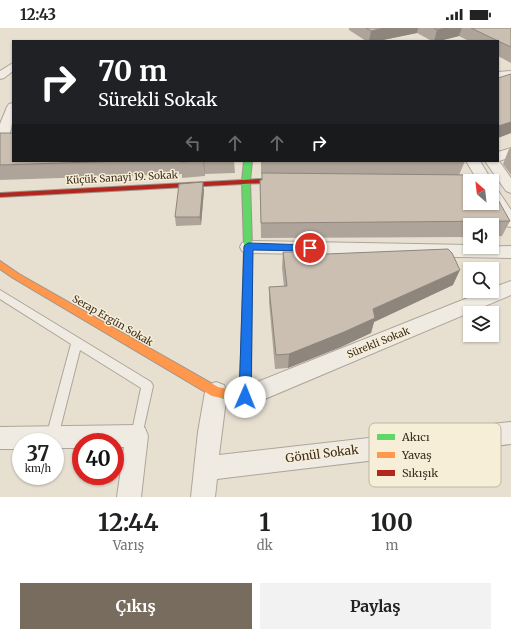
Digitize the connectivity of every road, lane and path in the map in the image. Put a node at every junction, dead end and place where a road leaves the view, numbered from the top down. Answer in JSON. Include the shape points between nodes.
{"nodes":[{"id":1,"x":12,"y":67,"type":"edge"},
{"id":2,"x":511,"y":74,"type":"edge"},
{"id":3,"x":499,"y":75,"type":"edge"},
{"id":4,"x":0,"y":76,"type":"edge"},
{"id":5,"x":12,"y":112,"type":"edge"},
{"id":6,"x":5,"y":139,"type":"edge"},
{"id":7,"x":511,"y":152,"type":"edge"},
{"id":8,"x":499,"y":157,"type":"edge"},
{"id":9,"x":248,"y":162,"type":"edge"},
{"id":10,"x":474,"y":162,"type":"edge"},
{"id":11,"x":493,"y":162,"type":"edge"},
{"id":12,"x":481,"y":174,"type":"edge"},
{"id":13,"x":246,"y":181,"type":"junction"},
{"id":14,"x":270,"y":181,"type":"edge"},
{"id":15,"x":511,"y":188,"type":"edge"},
{"id":16,"x":0,"y":194,"type":"edge"},
{"id":17,"x":499,"y":203,"type":"edge"},
{"id":18,"x":511,"y":222,"type":"edge"},
{"id":19,"x":248,"y":246,"type":"junction"},
{"id":20,"x":511,"y":252,"type":"edge"},
{"id":21,"x":0,"y":264,"type":"edge"},
{"id":22,"x":511,"y":288,"type":"edge"},
{"id":23,"x":0,"y":294,"type":"edge"},
{"id":24,"x":77,"y":343,"type":"junction"},
{"id":25,"x":216,"y":392,"type":"junction"},
{"id":26,"x":245,"y":397,"type":"junction"},
{"id":27,"x":53,"y":433,"type":"edge"},
{"id":28,"x":511,"y":433,"type":"edge"},
{"id":29,"x":501,"y":434,"type":"edge"},
{"id":30,"x":137,"y":436,"type":"junction"},
{"id":31,"x":64,"y":437,"type":"edge"},
{"id":32,"x":0,"y":438,"type":"edge"},
{"id":33,"x":12,"y":438,"type":"edge"},
{"id":34,"x":369,"y":449,"type":"edge"},
{"id":35,"x":206,"y":468,"type":"junction"},
{"id":36,"x":129,"y":497,"type":"edge"},
{"id":37,"x":203,"y":497,"type":"edge"}],
"edges":[{"from":1,"to":4,"type":"street"},
{"from":2,"to":3,"type":"street"},
{"from":5,"to":6,"type":"street"},
{"from":7,"to":8,"type":"street"},
{"from":9,"to":13,"type":"street"},
{"from":10,"to":12,"type":"street"},
{"from":11,"to":15,"type":"street"},
{"from":13,"to":14,"type":"street","name":"Küçük Sanayi 19. Sokak"},
{"from":13,"to":16,"type":"street","name":"Küçük Sanayi 19. Sokak"},
{"from":13,"to":19,"type":"street"},
{"from":17,"to":18,"type":"street"},
{"from":19,"to":20,"type":"street"},
{"from":19,"to":26,"type":"street"},
{"from":21,"to":25,"type":"street","name":"Serap Ergün Sokak","via":[[16,276]]},
{"from":22,"to":26,"type":"street","name":"Sürekli Sokak"},
{"from":23,"to":24,"type":"lane"},
{"from":24,"to":27,"type":"lane"},
{"from":24,"to":30,"type":"lane","via":[[147,386]]},
{"from":25,"to":26,"type":"street"},
{"from":25,"to":35,"type":"street","via":[[208,432]]},
{"from":28,"to":29,"type":"street","name":"Gönül Sokak"},
{"from":30,"to":31,"type":"street"},
{"from":30,"to":36,"type":"street"},
{"from":32,"to":33,"type":"street"},
{"from":34,"to":35,"type":"street","name":"Gönül Sokak"},
{"from":35,"to":37,"type":"street"}]}
